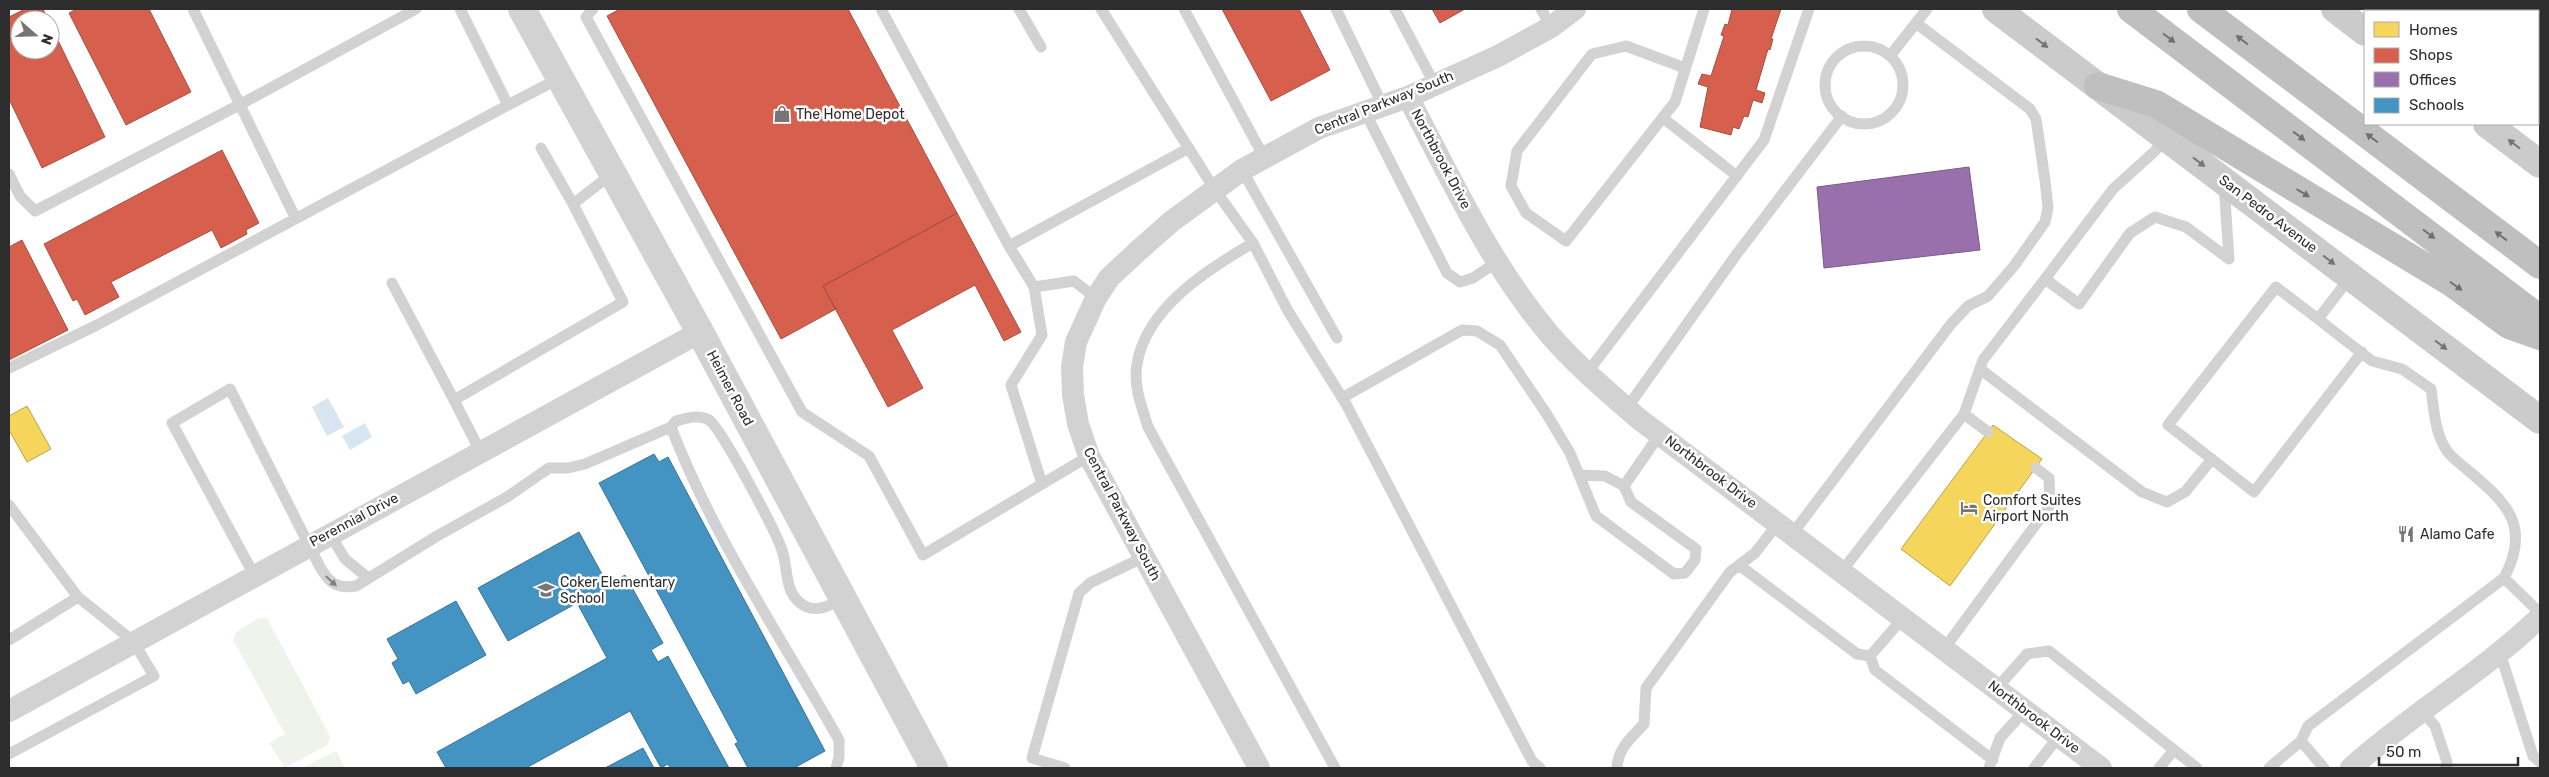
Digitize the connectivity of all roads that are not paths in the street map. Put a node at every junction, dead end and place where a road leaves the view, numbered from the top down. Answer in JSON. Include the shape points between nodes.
{"nodes":[{"id":1,"x":193,"y":9,"type":"edge"},
{"id":2,"x":416,"y":9,"type":"edge"},
{"id":3,"x":460,"y":9,"type":"edge"},
{"id":4,"x":522,"y":9,"type":"edge"},
{"id":5,"x":593,"y":9,"type":"edge"},
{"id":6,"x":881,"y":9,"type":"edge"},
{"id":7,"x":1019,"y":9,"type":"edge"},
{"id":8,"x":1102,"y":9,"type":"edge"},
{"id":9,"x":1184,"y":9,"type":"edge"},
{"id":10,"x":1336,"y":9,"type":"edge"},
{"id":11,"x":1394,"y":9,"type":"edge"},
{"id":12,"x":1575,"y":9,"type":"edge"},
{"id":13,"x":1704,"y":9,"type":"edge"},
{"id":14,"x":1809,"y":9,"type":"edge"},
{"id":15,"x":1928,"y":9,"type":"edge"},
{"id":16,"x":1996,"y":9,"type":"edge"},
{"id":17,"x":2131,"y":9,"type":"edge"},
{"id":18,"x":2201,"y":9,"type":"edge"},
{"id":19,"x":2335,"y":9,"type":"edge"},
{"id":20,"x":1546,"y":18,"type":"edge"},
{"id":21,"x":1916,"y":23,"type":"junction"},
{"id":22,"x":2364,"y":31,"type":"edge"},
{"id":23,"x":1041,"y":47,"type":"dead end"},
{"id":24,"x":1890,"y":56,"type":"junction"},
{"id":25,"x":1685,"y":68,"type":"junction"},
{"id":26,"x":560,"y":78,"type":"junction"},
{"id":27,"x":1435,"y":85,"type":"junction"},
{"id":28,"x":2098,"y":86,"type":"junction"},
{"id":29,"x":1408,"y":97,"type":"junction"},
{"id":30,"x":241,"y":104,"type":"junction"},
{"id":31,"x":508,"y":105,"type":"junction"},
{"id":32,"x":1374,"y":109,"type":"junction"},
{"id":33,"x":1842,"y":116,"type":"junction"},
{"id":34,"x":1663,"y":118,"type":"junction"},
{"id":35,"x":2488,"y":125,"type":"edge"},
{"id":36,"x":2166,"y":137,"type":"junction"},
{"id":37,"x":541,"y":148,"type":"dead end"},
{"id":38,"x":1189,"y":148,"type":"junction"},
{"id":39,"x":1265,"y":158,"type":"junction"},
{"id":40,"x":2540,"y":164,"type":"edge"},
{"id":41,"x":1242,"y":170,"type":"junction"},
{"id":42,"x":9,"y":174,"type":"edge"},
{"id":43,"x":613,"y":174,"type":"junction"},
{"id":44,"x":1737,"y":176,"type":"junction"},
{"id":45,"x":2223,"y":180,"type":"junction"},
{"id":46,"x":1215,"y":190,"type":"junction"},
{"id":47,"x":573,"y":204,"type":"junction"},
{"id":48,"x":295,"y":218,"type":"junction"},
{"id":49,"x":1253,"y":243,"type":"junction"},
{"id":50,"x":1010,"y":246,"type":"junction"},
{"id":51,"x":1497,"y":262,"type":"junction"},
{"id":52,"x":2540,"y":265,"type":"edge"},
{"id":53,"x":2351,"y":276,"type":"junction"},
{"id":54,"x":2045,"y":279,"type":"junction"},
{"id":55,"x":392,"y":283,"type":"dead end"},
{"id":56,"x":1034,"y":286,"type":"junction"},
{"id":57,"x":1096,"y":298,"type":"junction"},
{"id":58,"x":2540,"y":318,"type":"edge"},
{"id":59,"x":2318,"y":319,"type":"junction"},
{"id":60,"x":700,"y":332,"type":"junction"},
{"id":61,"x":2540,"y":336,"type":"edge"},
{"id":62,"x":1337,"y":338,"type":"dead end"},
{"id":63,"x":2362,"y":352,"type":"junction"},
{"id":64,"x":9,"y":368,"type":"edge"},
{"id":65,"x":1980,"y":369,"type":"junction"},
{"id":66,"x":1587,"y":373,"type":"junction"},
{"id":67,"x":1342,"y":398,"type":"junction"},
{"id":68,"x":454,"y":400,"type":"junction"},
{"id":69,"x":1627,"y":408,"type":"junction"},
{"id":70,"x":1964,"y":414,"type":"junction"},
{"id":71,"x":2540,"y":420,"type":"edge"},
{"id":72,"x":671,"y":427,"type":"junction"},
{"id":73,"x":1988,"y":432,"type":"dead end"},
{"id":74,"x":1660,"y":434,"type":"junction"},
{"id":75,"x":480,"y":452,"type":"junction"},
{"id":76,"x":1089,"y":456,"type":"junction"},
{"id":77,"x":2212,"y":459,"type":"junction"},
{"id":78,"x":2036,"y":468,"type":"dead end"},
{"id":79,"x":1579,"y":475,"type":"junction"},
{"id":80,"x":1042,"y":484,"type":"junction"},
{"id":81,"x":1624,"y":486,"type":"junction"},
{"id":82,"x":9,"y":505,"type":"edge"},
{"id":83,"x":1786,"y":528,"type":"junction"},
{"id":84,"x":330,"y":534,"type":"junction"},
{"id":85,"x":309,"y":545,"type":"junction"},
{"id":86,"x":1144,"y":557,"type":"junction"},
{"id":87,"x":1739,"y":565,"type":"junction"},
{"id":88,"x":1842,"y":571,"type":"junction"},
{"id":89,"x":254,"y":575,"type":"junction"},
{"id":90,"x":367,"y":577,"type":"junction"},
{"id":91,"x":2504,"y":578,"type":"junction"},
{"id":92,"x":78,"y":597,"type":"junction"},
{"id":93,"x":844,"y":599,"type":"junction"},
{"id":94,"x":2540,"y":613,"type":"edge"},
{"id":95,"x":2540,"y":617,"type":"edge"},
{"id":96,"x":1904,"y":618,"type":"junction"},
{"id":97,"x":9,"y":640,"type":"edge"},
{"id":98,"x":133,"y":640,"type":"junction"},
{"id":99,"x":1944,"y":649,"type":"junction"},
{"id":100,"x":2500,"y":653,"type":"junction"},
{"id":101,"x":1870,"y":656,"type":"junction"},
{"id":102,"x":1997,"y":688,"type":"junction"},
{"id":103,"x":2025,"y":710,"type":"junction"},
{"id":104,"x":9,"y":711,"type":"edge"},
{"id":105,"x":2422,"y":711,"type":"junction"},
{"id":106,"x":2059,"y":736,"type":"junction"},
{"id":107,"x":2300,"y":741,"type":"junction"},
{"id":108,"x":2174,"y":750,"type":"junction"},
{"id":109,"x":9,"y":754,"type":"edge"},
{"id":110,"x":2540,"y":762,"type":"edge"},
{"id":111,"x":1536,"y":764,"type":"edge"},
{"id":112,"x":1990,"y":764,"type":"edge"},
{"id":113,"x":836,"y":768,"type":"edge"},
{"id":114,"x":934,"y":768,"type":"edge"},
{"id":115,"x":1065,"y":768,"type":"edge"},
{"id":116,"x":1259,"y":768,"type":"edge"},
{"id":117,"x":1335,"y":768,"type":"edge"},
{"id":118,"x":1522,"y":768,"type":"edge"},
{"id":119,"x":1617,"y":768,"type":"edge"},
{"id":120,"x":2034,"y":768,"type":"edge"},
{"id":121,"x":2101,"y":768,"type":"edge"},
{"id":122,"x":2159,"y":768,"type":"edge"},
{"id":123,"x":2196,"y":768,"type":"edge"},
{"id":124,"x":2269,"y":768,"type":"edge"},
{"id":125,"x":2324,"y":768,"type":"edge"},
{"id":126,"x":2351,"y":768,"type":"edge"},
{"id":127,"x":2446,"y":768,"type":"edge"}],
"edges":[{"from":1,"to":30,"type":"lane"},
{"from":2,"to":30,"type":"lane"},
{"from":3,"to":31,"type":"lane"},
{"from":4,"to":26,"type":"street","name":"Heimer Road"},
{"from":5,"to":80,"type":"lane","via":[[586,17],[802,412],[869,456],[923,555]]},
{"from":6,"to":50,"type":"lane"},
{"from":7,"to":23,"type":"lane"},
{"from":8,"to":38,"type":"lane"},
{"from":9,"to":39,"type":"lane"},
{"from":10,"to":32,"type":"lane"},
{"from":11,"to":27,"type":"lane"},
{"from":12,"to":20,"type":"street","name":"Central Parkway South"},
{"from":13,"to":25,"type":"lane"},
{"from":14,"to":44,"type":"lane","via":[[1764,140]]},
{"from":15,"to":21,"type":"lane"},
{"from":16,"to":28,"type":"main road","name":"San Pedro Avenue","one_way":true},
{"from":17,"to":58,"type":"highway","one_way":true},
{"from":52,"to":18,"type":"highway","one_way":true},
{"from":19,"to":22,"type":"main road"},
{"from":20,"to":27,"type":"street","name":"Central Parkway South","via":[[1498,56]]},
{"from":21,"to":24,"type":"lane"},
{"from":21,"to":83,"type":"lane","via":[[2030,110],[2036,119],[2048,208],[2046,222],[1988,296],[1968,306],[1951,324]]},
{"from":24,"to":33,"type":"lane","via":[[1898,65],[1902,82],[1900,100],[1893,110],[1884,118],[1861,124]]},
{"from":24,"to":33,"type":"lane","via":[[1880,49],[1856,47],[1835,59],[1828,70],[1826,94],[1831,106]]},
{"from":25,"to":34,"type":"lane","via":[[1675,102]]},
{"from":25,"to":34,"type":"lane","via":[[1626,46],[1592,54],[1517,151],[1511,186],[1526,213],[1566,241]]},
{"from":26,"to":31,"type":"lane"},
{"from":26,"to":43,"type":"street","name":"Heimer Road"},
{"from":27,"to":29,"type":"street","name":"Central Parkway South"},
{"from":28,"to":36,"type":"main road","name":"San Pedro Avenue"},
{"from":28,"to":61,"type":"highway","one_way":true,"via":[[2156,104],[2452,283],[2509,325]]},
{"from":29,"to":32,"type":"street","name":"Central Parkway South"},
{"from":29,"to":51,"type":"street","name":"Northbrook Drive"},
{"from":30,"to":42,"type":"lane","via":[[35,211],[20,196]]},
{"from":30,"to":48,"type":"lane"},
{"from":31,"to":48,"type":"lane"},
{"from":32,"to":39,"type":"street","name":"Central Parkway South","via":[[1319,128]]},
{"from":32,"to":51,"type":"lane","via":[[1447,272],[1460,282],[1473,278]]},
{"from":33,"to":69,"type":"lane","via":[[1736,255]]},
{"from":34,"to":44,"type":"lane"},
{"from":40,"to":35,"type":"main road","one_way":true},
{"from":36,"to":45,"type":"main road","name":"San Pedro Avenue","one_way":true},
{"from":36,"to":54,"type":"lane","via":[[2113,189]]},
{"from":37,"to":47,"type":"lane"},
{"from":38,"to":46,"type":"lane"},
{"from":38,"to":50,"type":"lane"},
{"from":39,"to":41,"type":"street","name":"Central Parkway South"},
{"from":41,"to":46,"type":"street","name":"Central Parkway South"},
{"from":41,"to":62,"type":"lane"},
{"from":43,"to":47,"type":"lane"},
{"from":43,"to":60,"type":"street","name":"Heimer Road"},
{"from":44,"to":66,"type":"lane"},
{"from":45,"to":53,"type":"main road","name":"San Pedro Avenue","one_way":true},
{"from":45,"to":54,"type":"lane","via":[[2229,259],[2186,227],[2155,217],[2130,233],[2078,304]]},
{"from":46,"to":49,"type":"lane"},
{"from":46,"to":57,"type":"street","name":"Central Parkway South","via":[[1138,250],[1109,278]]},
{"from":47,"to":68,"type":"lane","via":[[623,302]]},
{"from":48,"to":64,"type":"lane","via":[[97,325]]},
{"from":49,"to":67,"type":"lane","via":[[1288,311]]},
{"from":49,"to":117,"type":"lane","via":[[1222,261],[1170,301],[1150,329],[1137,363],[1137,390],[1148,428]]},
{"from":50,"to":56,"type":"lane"},
{"from":51,"to":66,"type":"street","name":"Northbrook Drive","via":[[1551,336]]},
{"from":53,"to":59,"type":"lane"},
{"from":53,"to":71,"type":"main road","name":"San Pedro Avenue","one_way":true},
{"from":54,"to":65,"type":"lane","via":[[1983,360]]},
{"from":55,"to":68,"type":"lane"},
{"from":56,"to":57,"type":"lane","via":[[1074,282]]},
{"from":56,"to":80,"type":"lane","via":[[1042,335],[1011,385]]},
{"from":57,"to":76,"type":"street","name":"Central Parkway South","via":[[1076,342],[1072,367],[1078,424]]},
{"from":59,"to":63,"type":"lane"},
{"from":59,"to":77,"type":"lane","via":[[2276,287],[2168,425]]},
{"from":60,"to":75,"type":"street","name":"Perennial Drive"},
{"from":60,"to":93,"type":"street","name":"Heimer Road"},
{"from":63,"to":77,"type":"lane","via":[[2254,492]]},
{"from":63,"to":91,"type":"lane","via":[[2372,361],[2402,369],[2431,389],[2439,436],[2448,453],[2497,495],[2510,512],[2517,540]]},
{"from":65,"to":70,"type":"lane"},
{"from":65,"to":77,"type":"lane","via":[[2142,492],[2167,502],[2185,492]]},
{"from":66,"to":69,"type":"street","name":"Northbrook Drive"},
{"from":67,"to":79,"type":"lane","via":[[1462,330],[1477,331],[1500,346],[1546,413]]},
{"from":67,"to":111,"type":"lane"},
{"from":68,"to":75,"type":"lane"},
{"from":69,"to":74,"type":"street","name":"Northbrook Drive"},
{"from":70,"to":73,"type":"lane"},
{"from":70,"to":88,"type":"lane"},
{"from":72,"to":90,"type":"lane","via":[[586,464],[549,468],[507,497]]},
{"from":72,"to":93,"type":"lane","via":[[676,420],[696,417],[708,420],[717,429],[782,550],[787,585],[794,595],[808,607],[823,608]]},
{"from":72,"to":113,"type":"lane","via":[[685,464],[766,617],[839,740]]},
{"from":74,"to":81,"type":"lane"},
{"from":74,"to":83,"type":"street","name":"Northbrook Drive"},
{"from":75,"to":84,"type":"street","name":"Perennial Drive"},
{"from":76,"to":80,"type":"lane"},
{"from":76,"to":86,"type":"street","name":"Central Parkway South"},
{"from":78,"to":99,"type":"lane","via":[[2050,478],[2050,505]]},
{"from":79,"to":81,"type":"lane","via":[[1605,476]]},
{"from":79,"to":81,"type":"lane","via":[[1596,516],[1674,574],[1685,574],[1695,560],[1696,548],[1631,502]]},
{"from":82,"to":92,"type":"lane"},
{"from":83,"to":87,"type":"lane"},
{"from":83,"to":88,"type":"street","name":"Northbrook Drive"},
{"from":84,"to":85,"type":"street","name":"Perennial Drive"},
{"from":84,"to":90,"type":"lane","via":[[345,559]]},
{"from":85,"to":89,"type":"street","name":"Perennial Drive"},
{"from":85,"to":89,"type":"lane","via":[[230,389],[172,423]]},
{"from":85,"to":90,"type":"lane","one_way":true,"via":[[328,581],[334,585],[342,589],[356,586]]},
{"from":86,"to":115,"type":"lane","via":[[1090,583],[1079,593],[1032,758]]},
{"from":86,"to":116,"type":"street","name":"Central Parkway South"},
{"from":87,"to":101,"type":"lane","via":[[1857,654]]},
{"from":87,"to":119,"type":"lane","via":[[1730,572],[1646,688],[1644,724],[1621,748]]},
{"from":88,"to":96,"type":"street","name":"Northbrook Drive"},
{"from":89,"to":98,"type":"street","name":"Perennial Drive"},
{"from":91,"to":94,"type":"lane"},
{"from":91,"to":107,"type":"lane","via":[[2308,726]]},
{"from":92,"to":97,"type":"lane"},
{"from":92,"to":98,"type":"lane"},
{"from":93,"to":114,"type":"street","name":"Heimer Road"},
{"from":95,"to":100,"type":"street"},
{"from":96,"to":99,"type":"street","name":"Northbrook Drive"},
{"from":96,"to":101,"type":"lane"},
{"from":98,"to":104,"type":"street","name":"Perennial Drive"},
{"from":98,"to":109,"type":"lane","via":[[154,676]]},
{"from":99,"to":102,"type":"street","name":"Northbrook Drive"},
{"from":100,"to":105,"type":"street"},
{"from":100,"to":110,"type":"lane","via":[[2533,756]]},
{"from":101,"to":112,"type":"lane","via":[[1874,670]]},
{"from":102,"to":103,"type":"street","name":"Northbrook Drive"},
{"from":102,"to":108,"type":"lane","via":[[2027,654],[2049,651]]},
{"from":103,"to":106,"type":"street","name":"Northbrook Drive"},
{"from":103,"to":112,"type":"lane","via":[[2000,738]]},
{"from":105,"to":126,"type":"street","via":[[2378,743]]},
{"from":105,"to":127,"type":"lane","via":[[2435,726]]},
{"from":106,"to":120,"type":"lane"},
{"from":106,"to":121,"type":"street","name":"Northbrook Drive"},
{"from":107,"to":124,"type":"lane"},
{"from":107,"to":125,"type":"lane"},
{"from":108,"to":122,"type":"lane"},
{"from":108,"to":123,"type":"lane"},
{"from":111,"to":118,"type":"lane"}]}
